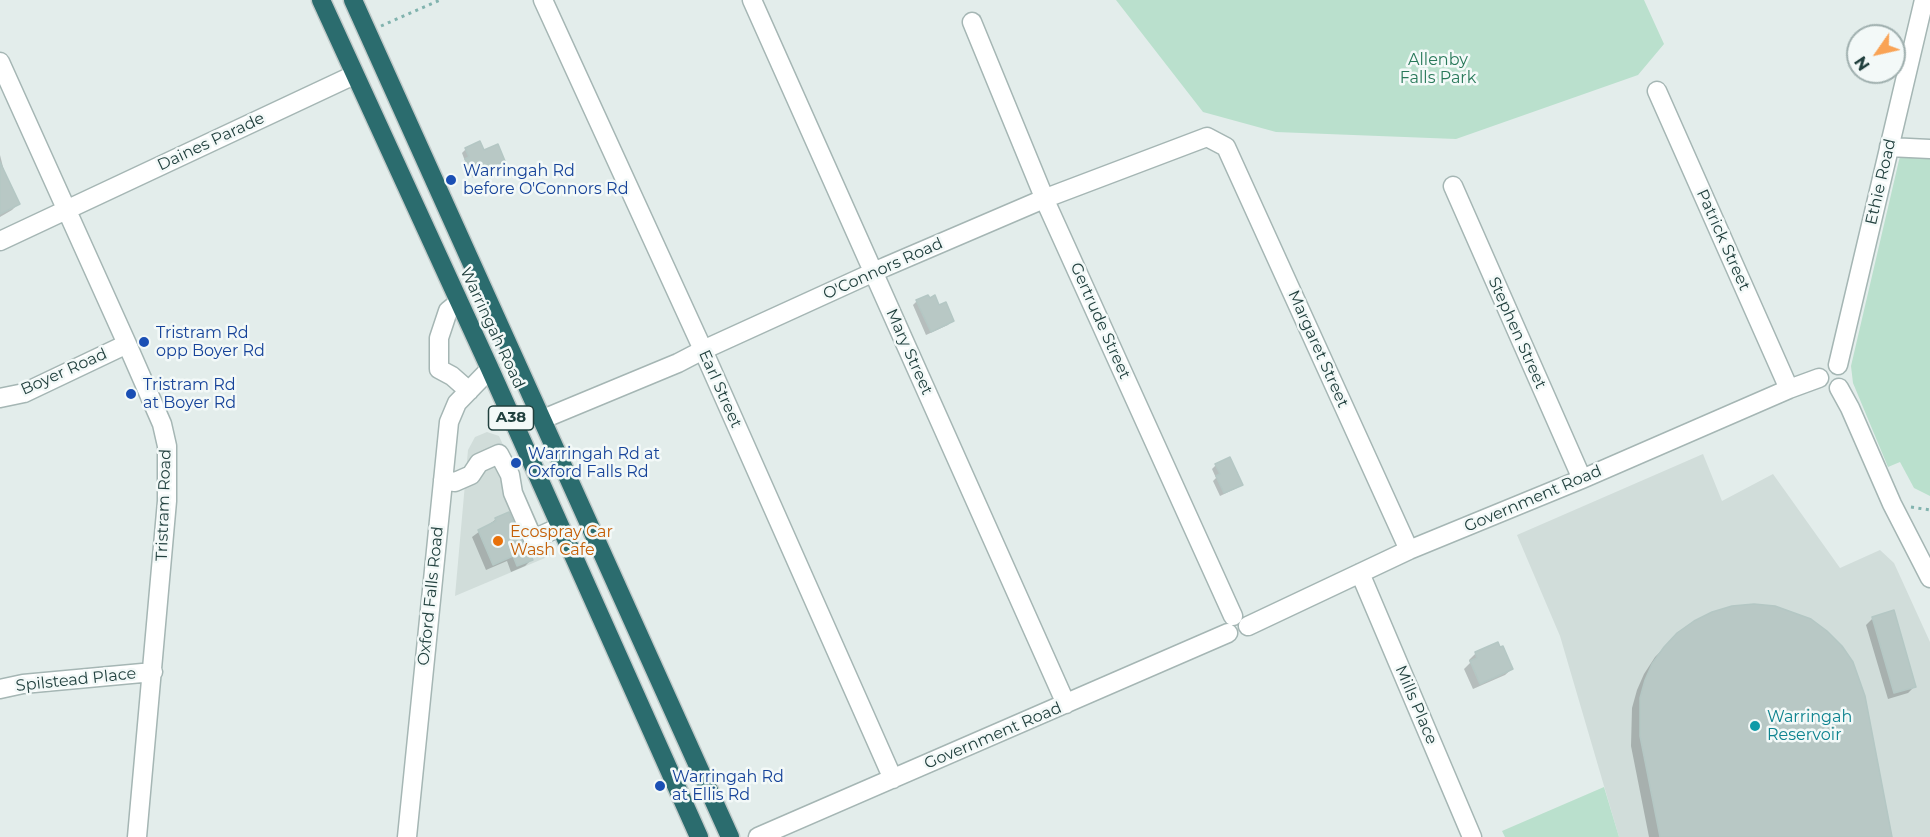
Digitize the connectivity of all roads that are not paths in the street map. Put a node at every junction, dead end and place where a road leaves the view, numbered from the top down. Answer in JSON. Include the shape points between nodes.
{"nodes":[{"id":1,"x":321,"y":0,"type":"edge"},
{"id":2,"x":353,"y":0,"type":"edge"},
{"id":3,"x":543,"y":0,"type":"edge"},
{"id":4,"x":752,"y":0,"type":"edge"},
{"id":5,"x":1924,"y":0,"type":"edge"},
{"id":6,"x":972,"y":22,"type":"dead end"},
{"id":7,"x":0,"y":63,"type":"edge"},
{"id":8,"x":354,"y":75,"type":"junction"},
{"id":9,"x":1657,"y":91,"type":"dead end"},
{"id":10,"x":1226,"y":147,"type":"joint"},
{"id":11,"x":1889,"y":147,"type":"junction"},
{"id":12,"x":1930,"y":149,"type":"edge"},
{"id":13,"x":1453,"y":186,"type":"dead end"},
{"id":14,"x":1046,"y":198,"type":"junction"},
{"id":15,"x":68,"y":210,"type":"junction"},
{"id":16,"x":0,"y":241,"type":"edge"},
{"id":17,"x":873,"y":273,"type":"junction"},
{"id":18,"x":459,"y":302,"type":"junction"},
{"id":19,"x":128,"y":344,"type":"junction"},
{"id":20,"x":703,"y":350,"type":"junction"},
{"id":21,"x":1838,"y":365,"type":"junction"},
{"id":22,"x":490,"y":369,"type":"junction"},
{"id":23,"x":1819,"y":378,"type":"junction"},
{"id":24,"x":1839,"y":388,"type":"junction"},
{"id":25,"x":1789,"y":389,"type":"junction"},
{"id":26,"x":469,"y":391,"type":"junction"},
{"id":27,"x":0,"y":398,"type":"edge"},
{"id":28,"x":543,"y":419,"type":"junction"},
{"id":29,"x":1582,"y":479,"type":"junction"},
{"id":30,"x":443,"y":480,"type":"junction"},
{"id":31,"x":539,"y":480,"type":"junction"},
{"id":32,"x":513,"y":493,"type":"junction"},
{"id":33,"x":560,"y":527,"type":"junction"},
{"id":34,"x":1409,"y":550,"type":"junction"},
{"id":35,"x":1360,"y":573,"type":"junction"},
{"id":36,"x":1929,"y":573,"type":"edge"},
{"id":37,"x":1237,"y":625,"type":"junction"},
{"id":38,"x":153,"y":672,"type":"junction"},
{"id":39,"x":0,"y":689,"type":"edge"},
{"id":40,"x":1066,"y":704,"type":"junction"},
{"id":41,"x":893,"y":779,"type":"junction"},
{"id":42,"x":137,"y":837,"type":"edge"},
{"id":43,"x":407,"y":837,"type":"edge"},
{"id":44,"x":699,"y":837,"type":"edge"},
{"id":45,"x":730,"y":837,"type":"edge"},
{"id":46,"x":759,"y":837,"type":"edge"},
{"id":47,"x":1473,"y":837,"type":"edge"}],
"edges":[{"from":1,"to":8,"type":"highway","name":"Warringah Road","number":"A38"},
{"from":2,"to":28,"type":"highway","name":"Warringah Road","number":"A38"},
{"from":3,"to":20,"type":"street","name":"Earl Street"},
{"from":4,"to":17,"type":"street","name":"Mary Street"},
{"from":5,"to":11,"type":"street","name":"Ethie Road"},
{"from":6,"to":14,"type":"street","name":"Gertrude Street"},
{"from":7,"to":15,"type":"street","name":"Tristram Road"},
{"from":8,"to":15,"type":"street","name":"Daines Parade"},
{"from":8,"to":18,"type":"highway","name":"Warringah Road","number":"A38"},
{"from":9,"to":25,"type":"street","name":"Patrick Street"},
{"from":10,"to":14,"type":"street","name":"O'Connors Road","via":[[1207,137]]},
{"from":10,"to":34,"type":"street","name":"Margaret Street"},
{"from":11,"to":12,"type":"street"},
{"from":11,"to":21,"type":"street","name":"Ethie Road"},
{"from":13,"to":29,"type":"street","name":"Stephen Street"},
{"from":14,"to":17,"type":"street","name":"O'Connors Road"},
{"from":14,"to":37,"type":"street","name":"Gertrude Street"},
{"from":15,"to":16,"type":"street","name":"Daines Parade"},
{"from":15,"to":19,"type":"street","name":"Tristram Road"},
{"from":17,"to":20,"type":"street","name":"O'Connors Road"},
{"from":17,"to":40,"type":"street","name":"Mary Street"},
{"from":18,"to":22,"type":"highway","name":"Warringah Road","number":"A38"},
{"from":18,"to":26,"type":"street","via":[[448,311],[439,338],[439,369]]},
{"from":19,"to":27,"type":"street","name":"Boyer Road","via":[[24,393]]},
{"from":19,"to":38,"type":"street","name":"Tristram Road","via":[[168,446]]},
{"from":20,"to":28,"type":"street","name":"O'Connors Road"},
{"from":20,"to":41,"type":"street","name":"Earl Street"},
{"from":21,"to":23,"type":"street","via":[[1823,367]]},
{"from":21,"to":24,"type":"street","via":[[1846,378]]},
{"from":22,"to":26,"type":"street","name":"Oxford Falls Road"},
{"from":22,"to":31,"type":"highway","name":"Warringah Road","number":"A38"},
{"from":23,"to":24,"type":"street","via":[[1826,388]]},
{"from":23,"to":25,"type":"street","name":"Government Road"},
{"from":24,"to":36,"type":"street","via":[[1892,504]]},
{"from":25,"to":29,"type":"street","name":"Government Road"},
{"from":26,"to":30,"type":"street","name":"Oxford Falls Road","via":[[457,403],[449,422]]},
{"from":28,"to":45,"type":"highway","name":"Warringah Road","number":"A38"},
{"from":29,"to":34,"type":"street","name":"Government Road"},
{"from":30,"to":32,"type":"street","via":[[455,482],[471,475],[479,463],[499,454],[510,475]]},
{"from":30,"to":43,"type":"street","name":"Oxford Falls Road"},
{"from":31,"to":32,"type":"street"},
{"from":31,"to":33,"type":"highway","name":"Warringah Road","number":"A38"},
{"from":32,"to":33,"type":"street","via":[[533,539]]},
{"from":33,"to":44,"type":"highway","name":"Warringah Road","number":"A38"},
{"from":34,"to":35,"type":"street","name":"Government Road"},
{"from":35,"to":37,"type":"street","name":"Government Road"},
{"from":35,"to":47,"type":"street","name":"Mills Place"},
{"from":37,"to":40,"type":"street","name":"Government Road"},
{"from":38,"to":39,"type":"street","name":"Spilstead Place"},
{"from":38,"to":42,"type":"street","name":"Tristram Road"},
{"from":40,"to":41,"type":"street","name":"Government Road"},
{"from":41,"to":46,"type":"street","name":"Government Road"}]}
